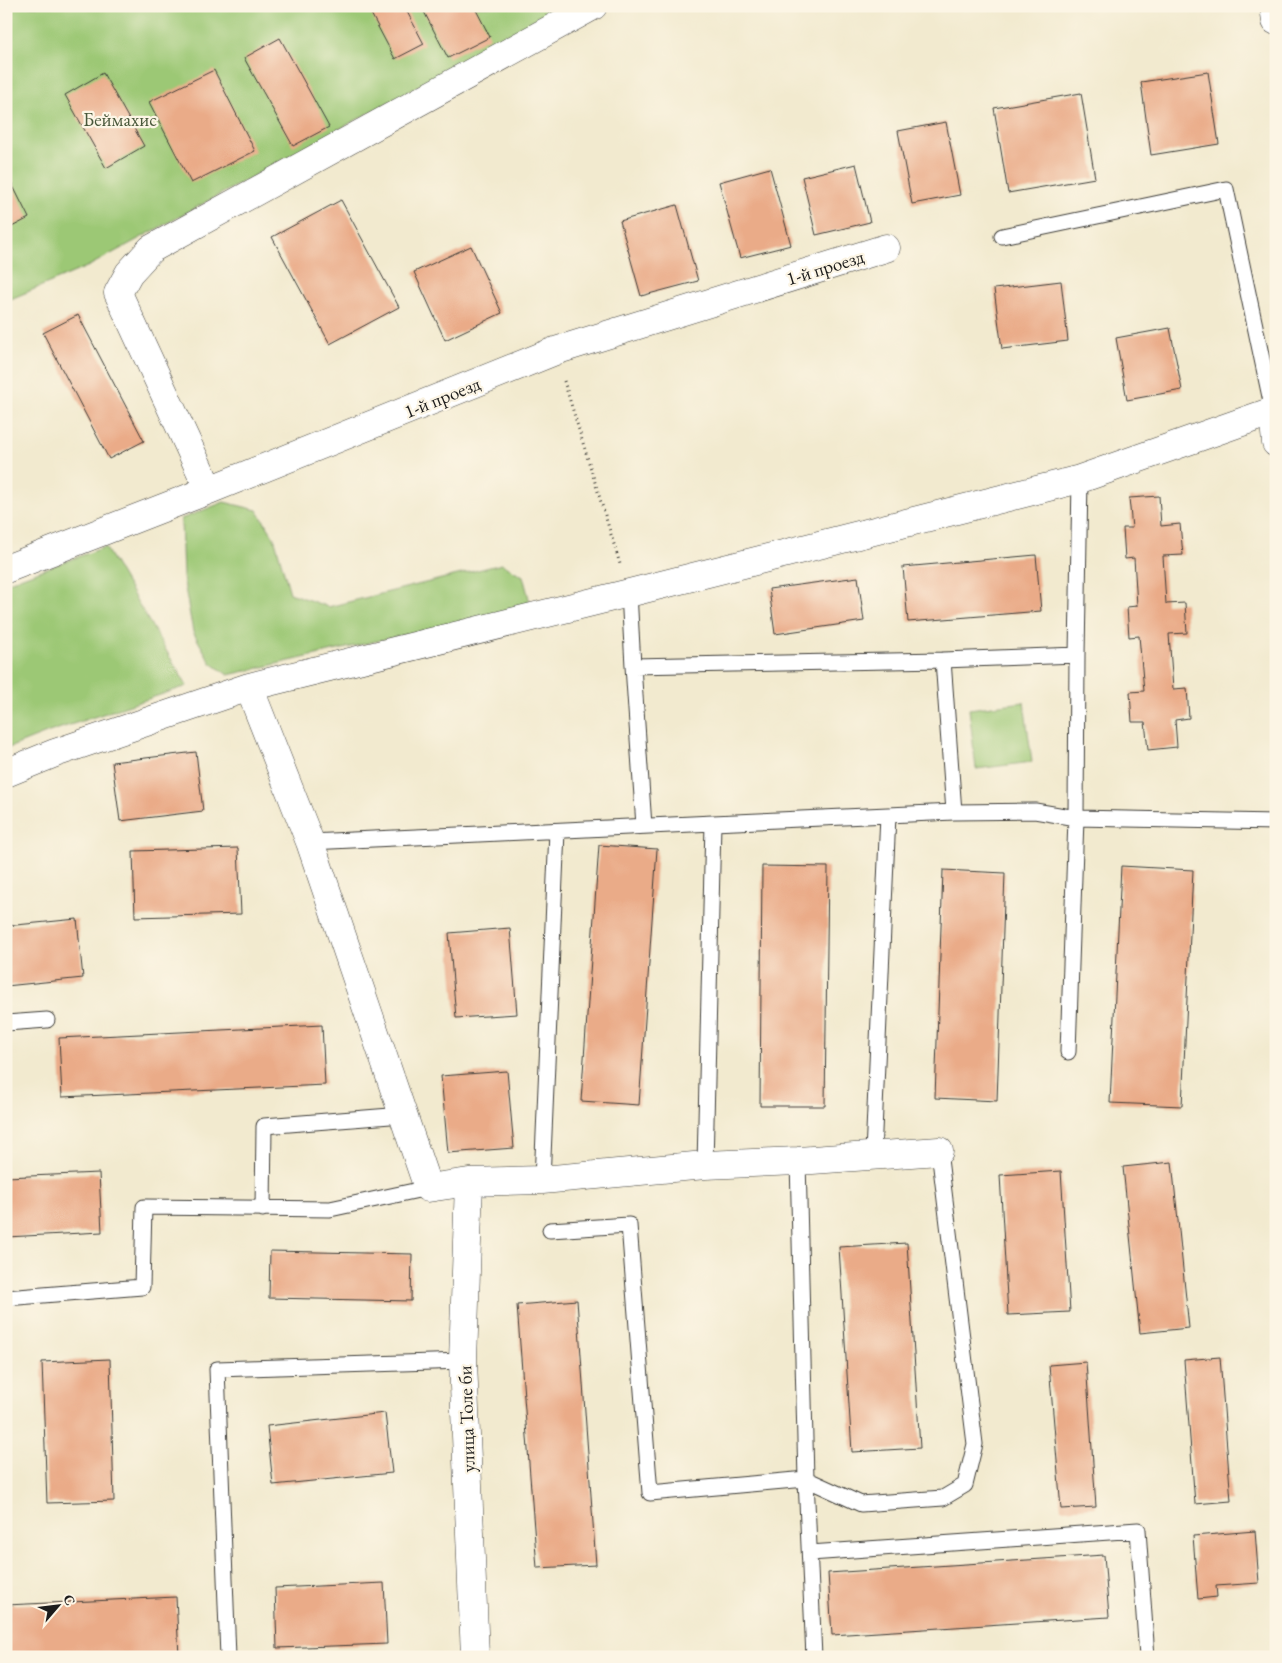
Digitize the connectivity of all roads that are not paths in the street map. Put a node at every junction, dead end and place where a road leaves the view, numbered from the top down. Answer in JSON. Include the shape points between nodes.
{"nodes":[{"id":1,"x":593,"y":6,"type":"edge"},
{"id":2,"x":1274,"y":6,"type":"edge"},
{"id":3,"x":1276,"y":21,"type":"edge"},
{"id":4,"x":1002,"y":236,"type":"dead end"},
{"id":5,"x":886,"y":248,"type":"dead end"},
{"id":6,"x":1274,"y":409,"type":"edge"},
{"id":7,"x":1276,"y":442,"type":"edge"},
{"id":8,"x":1080,"y":479,"type":"junction"},
{"id":9,"x":209,"y":490,"type":"junction"},
{"id":10,"x":6,"y":569,"type":"edge"},
{"id":11,"x":629,"y":593,"type":"junction"},
{"id":12,"x":1077,"y":655,"type":"junction"},
{"id":13,"x":943,"y":660,"type":"junction"},
{"id":14,"x":633,"y":666,"type":"junction"},
{"id":15,"x":249,"y":687,"type":"junction"},
{"id":16,"x":6,"y":773,"type":"edge"},
{"id":17,"x":954,"y":812,"type":"junction"},
{"id":18,"x":888,"y":814,"type":"junction"},
{"id":19,"x":1076,"y":818,"type":"junction"},
{"id":20,"x":1276,"y":822,"type":"edge"},
{"id":21,"x":713,"y":823,"type":"junction"},
{"id":22,"x":644,"y":826,"type":"junction"},
{"id":23,"x":556,"y":830,"type":"junction"},
{"id":24,"x":310,"y":842,"type":"junction"},
{"id":25,"x":47,"y":1020,"type":"dead end"},
{"id":26,"x":6,"y":1023,"type":"edge"},
{"id":27,"x":1068,"y":1052,"type":"dead end"},
{"id":28,"x":404,"y":1115,"type":"junction"},
{"id":29,"x":939,"y":1151,"type":"joint"},
{"id":30,"x":873,"y":1154,"type":"junction"},
{"id":31,"x":798,"y":1160,"type":"junction"},
{"id":32,"x":706,"y":1165,"type":"junction"},
{"id":33,"x":542,"y":1180,"type":"junction"},
{"id":34,"x":469,"y":1182,"type":"junction"},
{"id":35,"x":428,"y":1188,"type":"junction"},
{"id":36,"x":263,"y":1208,"type":"junction"},
{"id":37,"x":550,"y":1230,"type":"dead end"},
{"id":38,"x":6,"y":1298,"type":"edge"},
{"id":39,"x":463,"y":1362,"type":"junction"},
{"id":40,"x":806,"y":1479,"type":"junction"},
{"id":41,"x":810,"y":1553,"type":"junction"},
{"id":42,"x":228,"y":1657,"type":"edge"},
{"id":43,"x":475,"y":1657,"type":"edge"},
{"id":44,"x":814,"y":1657,"type":"edge"},
{"id":45,"x":1147,"y":1657,"type":"edge"}],
"edges":[{"from":1,"to":9,"type":"street","via":[[151,249],[129,273],[118,293]]},
{"from":2,"to":3,"type":"street"},
{"from":4,"to":6,"type":"lane","via":[[1226,189]]},
{"from":5,"to":9,"type":"street","name":"1-й проезд","via":[[555,351]]},
{"from":6,"to":7,"type":"street"},
{"from":6,"to":8,"type":"street"},
{"from":8,"to":11,"type":"street"},
{"from":8,"to":12,"type":"lane"},
{"from":9,"to":10,"type":"street","name":"1-й проезд"},
{"from":11,"to":14,"type":"lane"},
{"from":11,"to":15,"type":"street"},
{"from":12,"to":13,"type":"lane"},
{"from":12,"to":19,"type":"lane"},
{"from":13,"to":14,"type":"lane"},
{"from":13,"to":17,"type":"lane"},
{"from":14,"to":22,"type":"lane"},
{"from":15,"to":16,"type":"street"},
{"from":15,"to":24,"type":"street"},
{"from":17,"to":18,"type":"lane"},
{"from":17,"to":19,"type":"lane","via":[[1035,811]]},
{"from":18,"to":21,"type":"lane"},
{"from":18,"to":30,"type":"lane"},
{"from":19,"to":20,"type":"lane"},
{"from":19,"to":27,"type":"lane"},
{"from":21,"to":22,"type":"lane"},
{"from":21,"to":32,"type":"lane"},
{"from":22,"to":23,"type":"lane"},
{"from":23,"to":24,"type":"lane"},
{"from":23,"to":33,"type":"lane"},
{"from":24,"to":28,"type":"street"},
{"from":25,"to":26,"type":"lane"},
{"from":28,"to":35,"type":"street"},
{"from":28,"to":36,"type":"lane","via":[[264,1126]]},
{"from":29,"to":30,"type":"street"},
{"from":29,"to":40,"type":"lane","via":[[975,1444],[965,1485],[943,1498],[861,1504]]},
{"from":30,"to":31,"type":"street"},
{"from":31,"to":32,"type":"street"},
{"from":31,"to":40,"type":"lane"},
{"from":32,"to":33,"type":"street"},
{"from":33,"to":34,"type":"street"},
{"from":34,"to":35,"type":"street"},
{"from":34,"to":39,"type":"street","name":"улица Толе би"},
{"from":35,"to":36,"type":"lane","via":[[330,1209]]},
{"from":36,"to":38,"type":"lane","via":[[144,1207],[142,1287]]},
{"from":37,"to":40,"type":"lane","via":[[629,1225],[650,1493]]},
{"from":39,"to":42,"type":"lane","via":[[217,1369]]},
{"from":39,"to":43,"type":"street","name":"улица Толе би"},
{"from":40,"to":41,"type":"lane"},
{"from":41,"to":44,"type":"lane"},
{"from":41,"to":45,"type":"lane","via":[[1138,1530]]}]}
